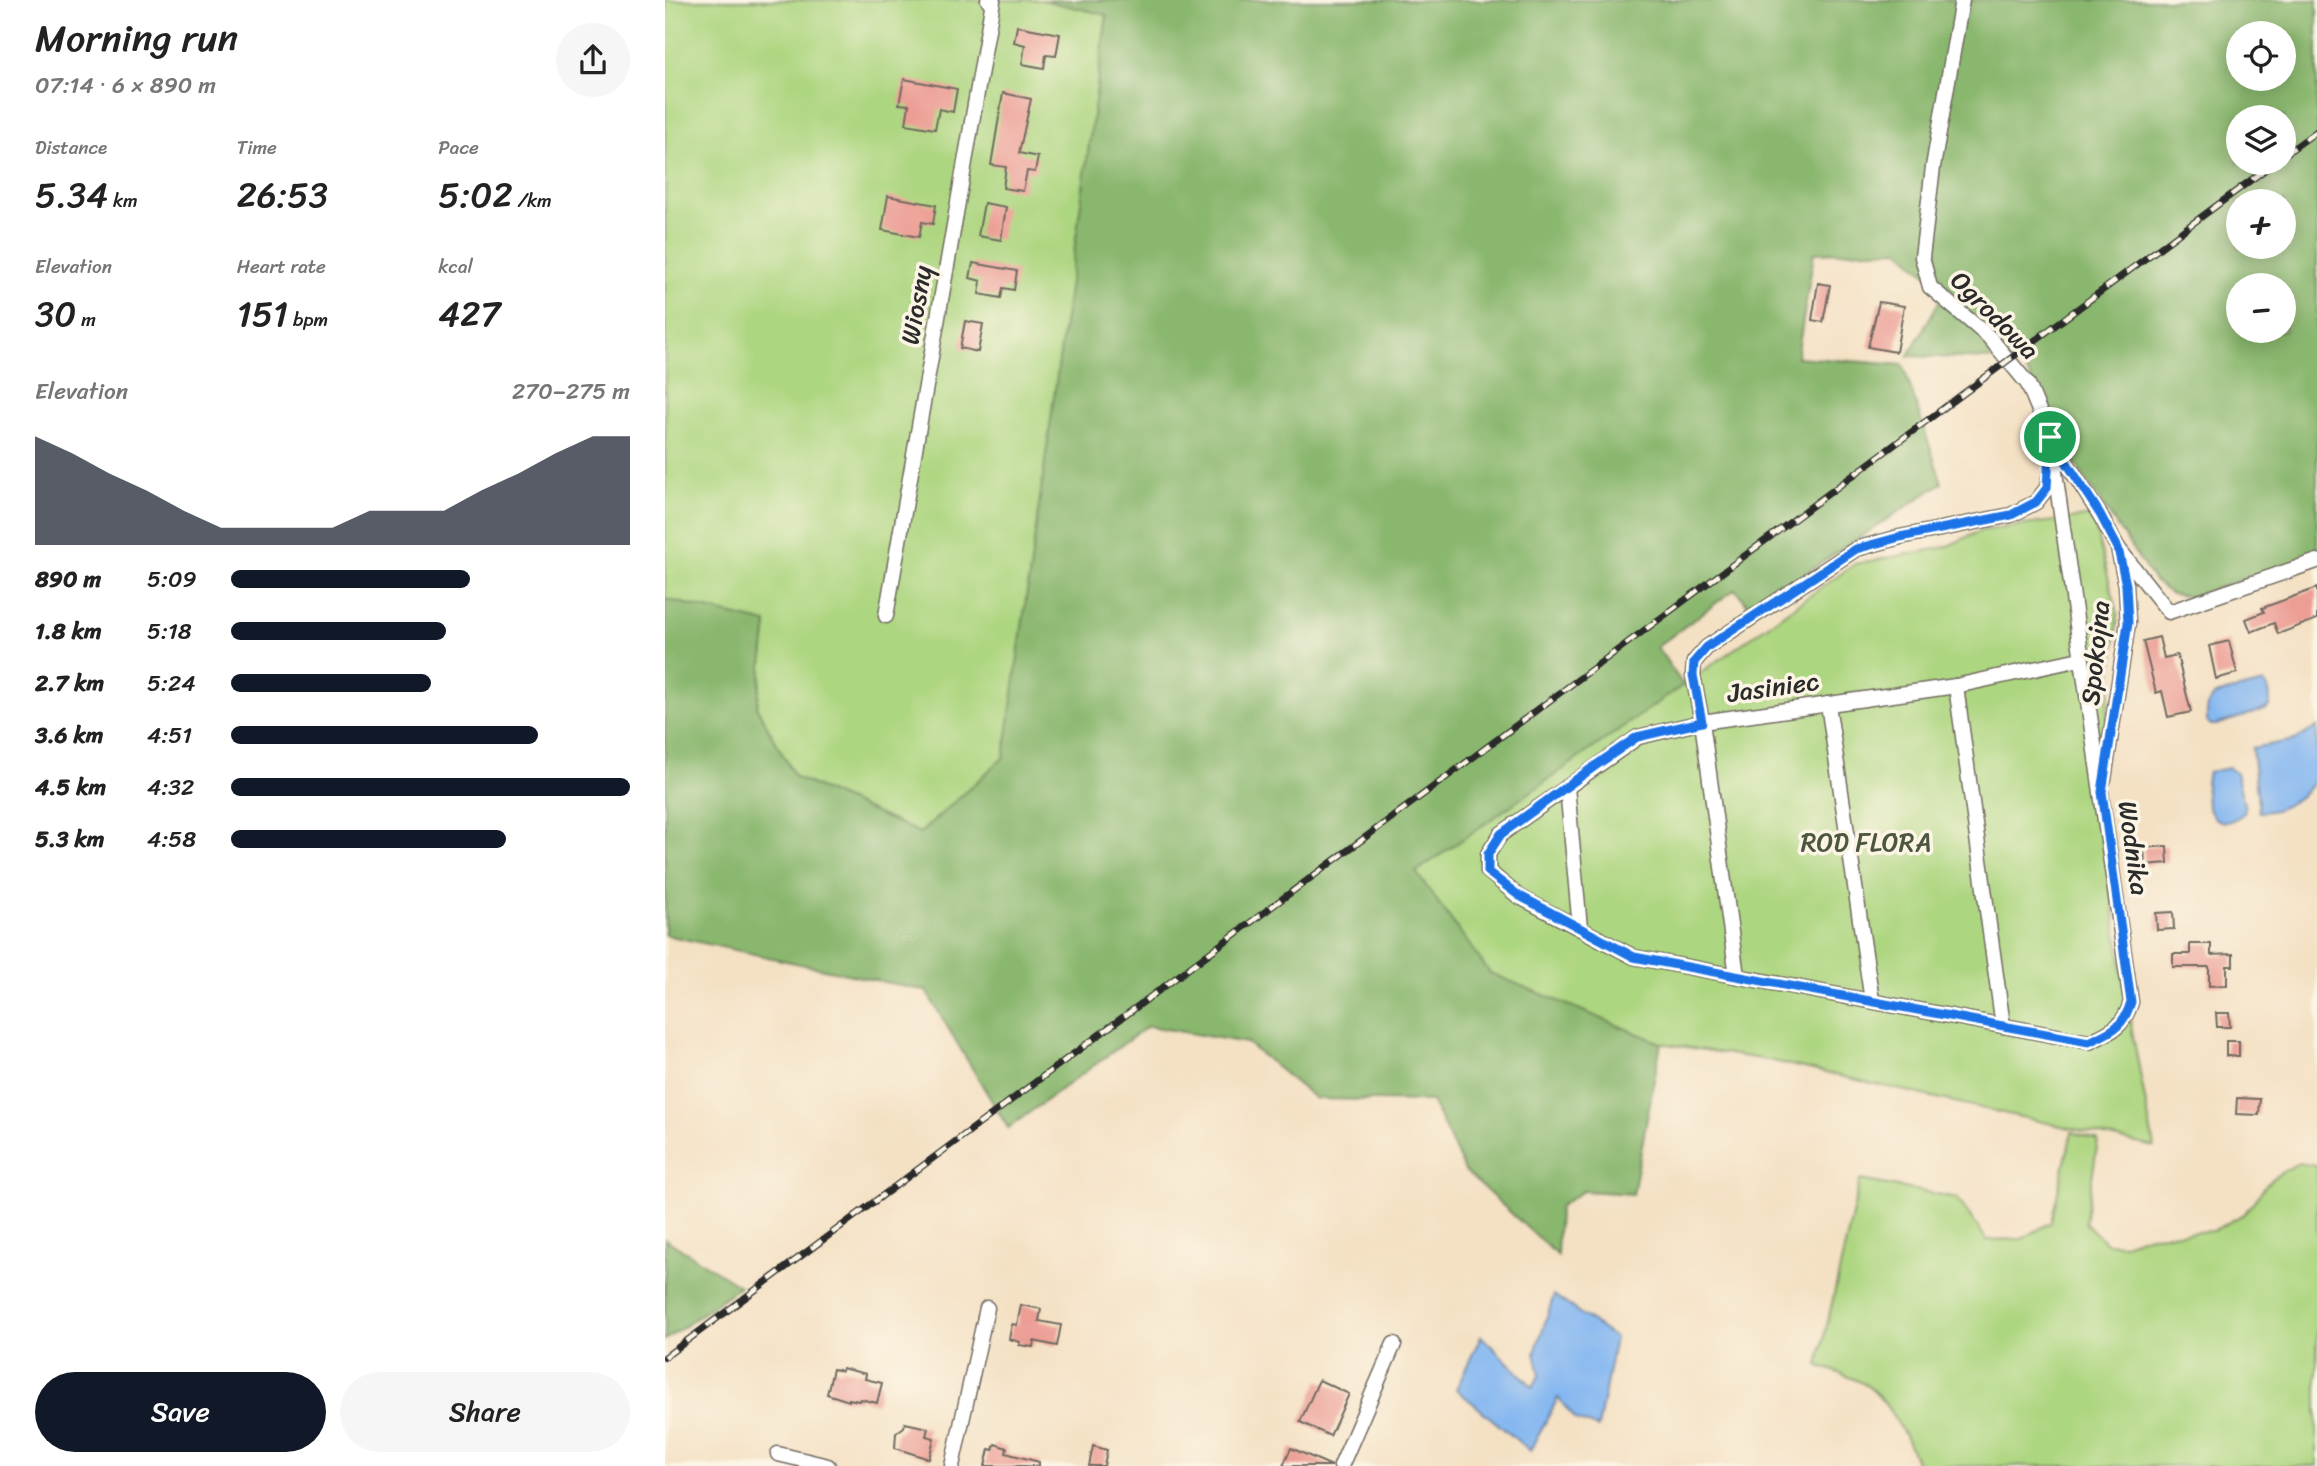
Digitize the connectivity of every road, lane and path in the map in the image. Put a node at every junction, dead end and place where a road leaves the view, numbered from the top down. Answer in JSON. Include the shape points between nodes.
{"nodes":[{"id":1,"x":1962,"y":0,"type":"edge"},
{"id":2,"x":991,"y":1,"type":"edge"},
{"id":3,"x":2050,"y":437,"type":"junction"},
{"id":4,"x":2118,"y":548,"type":"junction"},
{"id":5,"x":2317,"y":561,"type":"edge"},
{"id":6,"x":886,"y":616,"type":"dead end"},
{"id":7,"x":2080,"y":659,"type":"junction"},
{"id":8,"x":1956,"y":686,"type":"junction"},
{"id":9,"x":1828,"y":704,"type":"junction"},
{"id":10,"x":1702,"y":722,"type":"junction"},
{"id":11,"x":1567,"y":787,"type":"junction"},
{"id":12,"x":2102,"y":792,"type":"junction"},
{"id":13,"x":1580,"y":928,"type":"junction"},
{"id":14,"x":1737,"y":976,"type":"junction"},
{"id":15,"x":1872,"y":1001,"type":"junction"},
{"id":16,"x":2003,"y":1026,"type":"junction"},
{"id":17,"x":987,"y":1308,"type":"dead end"},
{"id":18,"x":1394,"y":1344,"type":"dead end"},
{"id":19,"x":778,"y":1454,"type":"dead end"},
{"id":20,"x":828,"y":1466,"type":"edge"},
{"id":21,"x":952,"y":1466,"type":"edge"},
{"id":22,"x":1341,"y":1466,"type":"edge"}],
"edges":[{"from":1,"to":3,"type":"street","name":"Ogrodowa","via":[[1922,257],[1930,287],[1989,337],[2028,384]]},
{"from":2,"to":6,"type":"street","name":"Wiosny"},
{"from":3,"to":4,"type":"street"},
{"from":3,"to":7,"type":"street","name":"Ogrodowa"},
{"from":3,"to":10,"type":"street","via":[[2047,488],[2036,502],[2011,515],[1856,549],[1707,647],[1694,662],[1693,675]]},
{"from":4,"to":5,"type":"street","name":"Spokojna","via":[[2169,612]]},
{"from":4,"to":12,"type":"street","name":"Spokojna","via":[[2128,623]]},
{"from":7,"to":8,"type":"street","name":"Jasiniec"},
{"from":7,"to":12,"type":"street","name":"Wodnika"},
{"from":8,"to":9,"type":"street","name":"Jasiniec"},
{"from":8,"to":16,"type":"street"},
{"from":9,"to":10,"type":"street","name":"Jasiniec"},
{"from":9,"to":15,"type":"street"},
{"from":10,"to":11,"type":"street","name":"Jasiniec","via":[[1637,737]]},
{"from":10,"to":14,"type":"street"},
{"from":11,"to":13,"type":"street"},
{"from":11,"to":13,"type":"street","name":"Jasiniec","via":[[1501,834],[1488,854],[1488,872],[1518,895]]},
{"from":12,"to":16,"type":"street","name":"Wodnika","via":[[2131,1002],[2126,1019],[2089,1042]]},
{"from":13,"to":14,"type":"street","via":[[1634,957]]},
{"from":14,"to":15,"type":"street"},
{"from":15,"to":16,"type":"street"},
{"from":17,"to":21,"type":"street"},
{"from":18,"to":22,"type":"street"},
{"from":19,"to":20,"type":"street"}]}
